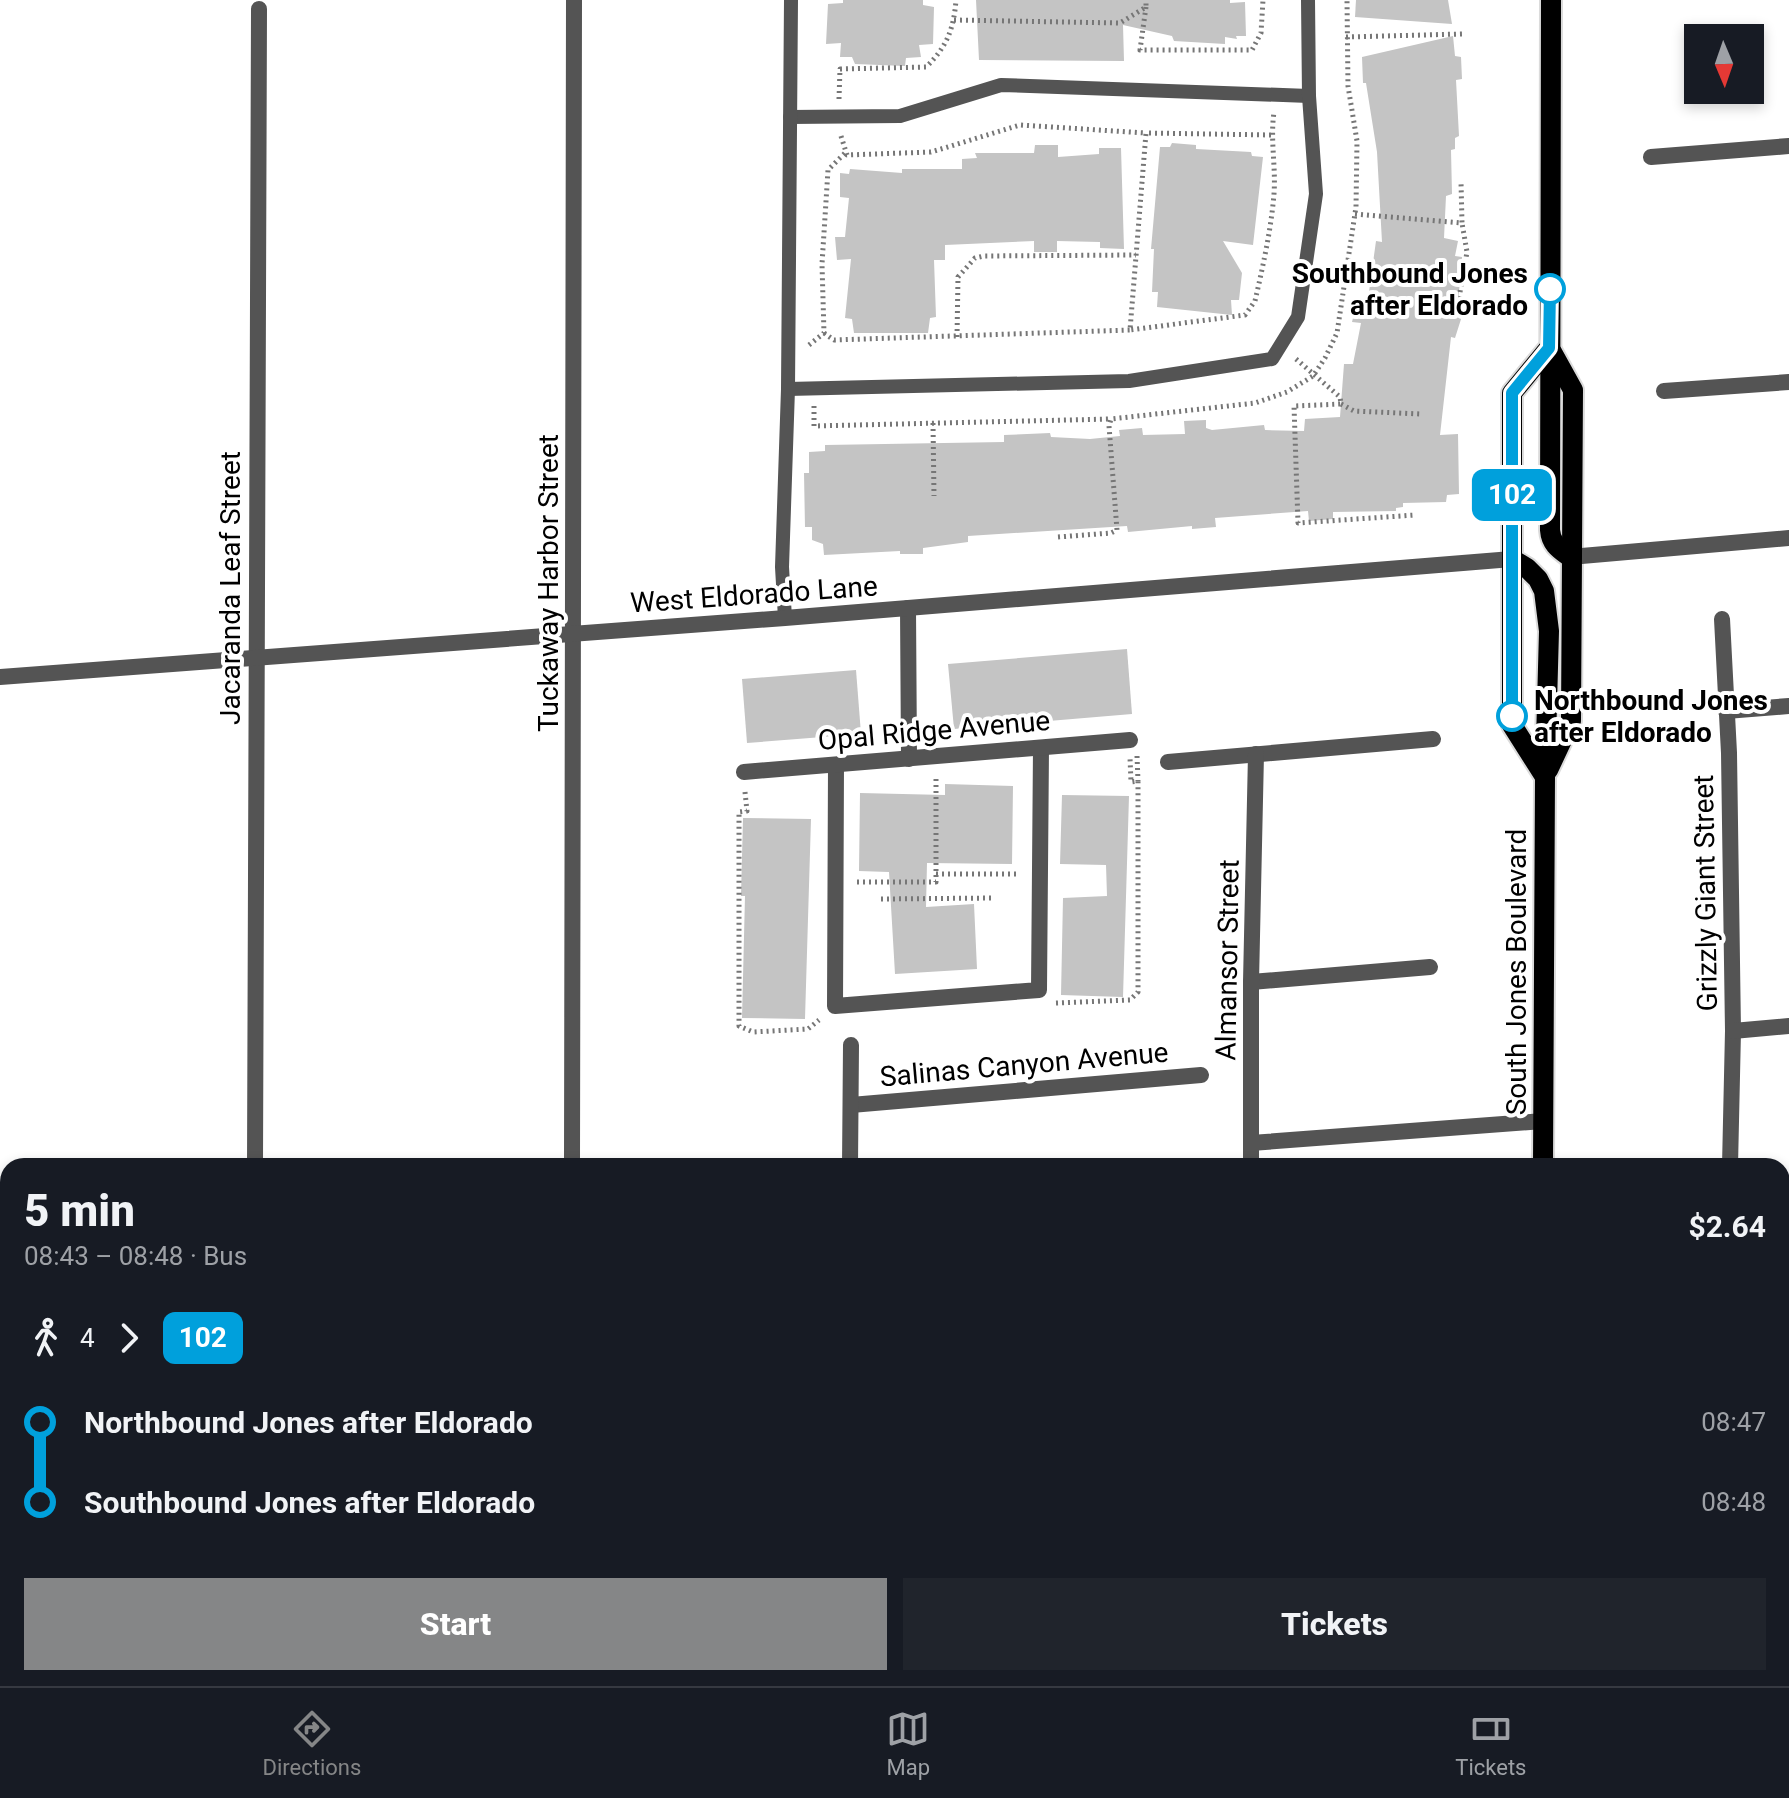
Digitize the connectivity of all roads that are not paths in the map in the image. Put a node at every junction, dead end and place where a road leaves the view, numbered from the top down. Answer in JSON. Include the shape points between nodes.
{"nodes":[{"id":1,"x":574,"y":0,"type":"edge"},
{"id":2,"x":791,"y":0,"type":"edge"},
{"id":3,"x":1308,"y":0,"type":"edge"},
{"id":4,"x":1551,"y":0,"type":"edge"},
{"id":5,"x":259,"y":9,"type":"dead end"},
{"id":6,"x":1309,"y":96,"type":"junction"},
{"id":7,"x":790,"y":117,"type":"junction"},
{"id":8,"x":1789,"y":146,"type":"edge"},
{"id":9,"x":1651,"y":157,"type":"dead end"},
{"id":10,"x":1549,"y":348,"type":"junction"},
{"id":11,"x":1789,"y":382,"type":"edge"},
{"id":12,"x":788,"y":389,"type":"junction"},
{"id":13,"x":1664,"y":391,"type":"dead end"},
{"id":14,"x":1789,"y":538,"type":"edge"},
{"id":15,"x":1570,"y":557,"type":"junction"},
{"id":16,"x":1512,"y":559,"type":"junction"},
{"id":17,"x":908,"y":608,"type":"junction"},
{"id":18,"x":785,"y":618,"type":"junction"},
{"id":19,"x":1722,"y":619,"type":"dead end"},
{"id":20,"x":574,"y":634,"type":"junction"},
{"id":21,"x":256,"y":658,"type":"junction"},
{"id":22,"x":0,"y":677,"type":"edge"},
{"id":23,"x":1789,"y":706,"type":"edge"},
{"id":24,"x":1726,"y":711,"type":"junction"},
{"id":25,"x":1433,"y":739,"type":"dead end"},
{"id":26,"x":1130,"y":740,"type":"road end"},
{"id":27,"x":1041,"y":748,"type":"junction"},
{"id":28,"x":1256,"y":754,"type":"junction"},
{"id":29,"x":909,"y":759,"type":"junction"},
{"id":30,"x":1168,"y":762,"type":"dead end"},
{"id":31,"x":836,"y":765,"type":"junction"},
{"id":32,"x":744,"y":772,"type":"road end"},
{"id":33,"x":1545,"y":777,"type":"junction"},
{"id":34,"x":1430,"y":967,"type":"dead end"},
{"id":35,"x":1251,"y":982,"type":"junction"},
{"id":36,"x":1789,"y":1026,"type":"edge"},
{"id":37,"x":1733,"y":1031,"type":"junction"},
{"id":38,"x":851,"y":1045,"type":"dead end"},
{"id":39,"x":1201,"y":1075,"type":"dead end"},
{"id":40,"x":851,"y":1105,"type":"junction"},
{"id":41,"x":1543,"y":1121,"type":"junction"},
{"id":42,"x":1251,"y":1143,"type":"junction"},
{"id":43,"x":255,"y":1158,"type":"edge"},
{"id":44,"x":572,"y":1158,"type":"edge"},
{"id":45,"x":850,"y":1158,"type":"edge"},
{"id":46,"x":1251,"y":1158,"type":"edge"},
{"id":47,"x":1543,"y":1158,"type":"edge"},
{"id":48,"x":1730,"y":1158,"type":"edge"}],
"edges":[{"from":1,"to":20,"type":"street","name":"Tuckaway Harbor Street"},
{"from":2,"to":7,"type":"lane"},
{"from":3,"to":6,"type":"lane"},
{"from":4,"to":10,"type":"main road"},
{"from":5,"to":21,"type":"street","name":"Jacaranda Leaf Street"},
{"from":6,"to":7,"type":"lane","via":[[1001,85],[900,116]]},
{"from":6,"to":12,"type":"lane","via":[[1316,194],[1298,317],[1272,359],[1129,381]]},
{"from":7,"to":12,"type":"lane"},
{"from":8,"to":9,"type":"street"},
{"from":10,"to":15,"type":"main road","name":"South Jones Boulevard","via":[[1573,390]]},
{"from":10,"to":16,"type":"main road","via":[[1512,393]]},
{"from":11,"to":13,"type":"street"},
{"from":12,"to":18,"type":"lane"},
{"from":14,"to":15,"type":"street"},
{"from":15,"to":33,"type":"main road","name":"South Jones Boulevard","via":[[1571,721]]},
{"from":16,"to":17,"type":"street","name":"West Eldorado Lane"},
{"from":16,"to":33,"type":"main road","via":[[1512,725]]},
{"from":16,"to":33,"type":"main road","via":[[1538,579],[1547,608]]},
{"from":17,"to":18,"type":"street","name":"West Eldorado Lane"},
{"from":17,"to":29,"type":"street"},
{"from":18,"to":20,"type":"street","name":"West Eldorado Lane"},
{"from":19,"to":24,"type":"street","name":"Grizzly Giant Street"},
{"from":20,"to":21,"type":"street","name":"West Eldorado Lane"},
{"from":20,"to":44,"type":"street","name":"Tuckaway Harbor Street"},
{"from":21,"to":22,"type":"street","name":"West Eldorado Lane"},
{"from":21,"to":43,"type":"street","name":"Jacaranda Leaf Street"},
{"from":23,"to":24,"type":"street"},
{"from":24,"to":37,"type":"street","name":"Grizzly Giant Street"},
{"from":25,"to":28,"type":"street"},
{"from":26,"to":27,"type":"street","name":"Opal Ridge Avenue"},
{"from":27,"to":29,"type":"street","name":"Opal Ridge Avenue"},
{"from":27,"to":31,"type":"street","via":[[1039,990],[835,1006]]},
{"from":28,"to":30,"type":"street"},
{"from":28,"to":35,"type":"street","name":"Almansor Street"},
{"from":29,"to":31,"type":"street","name":"Opal Ridge Avenue"},
{"from":31,"to":32,"type":"street","name":"Opal Ridge Avenue"},
{"from":33,"to":41,"type":"main road","name":"South Jones Boulevard"},
{"from":34,"to":35,"type":"street"},
{"from":35,"to":42,"type":"street","name":"Almansor Street"},
{"from":36,"to":37,"type":"street"},
{"from":37,"to":48,"type":"street","name":"Grizzly Giant Street"},
{"from":38,"to":40,"type":"street"},
{"from":39,"to":40,"type":"street","name":"Salinas Canyon Avenue"},
{"from":40,"to":45,"type":"street"},
{"from":41,"to":42,"type":"street"},
{"from":41,"to":47,"type":"main road","name":"South Jones Boulevard"},
{"from":42,"to":46,"type":"street","name":"Almansor Street"}]}
